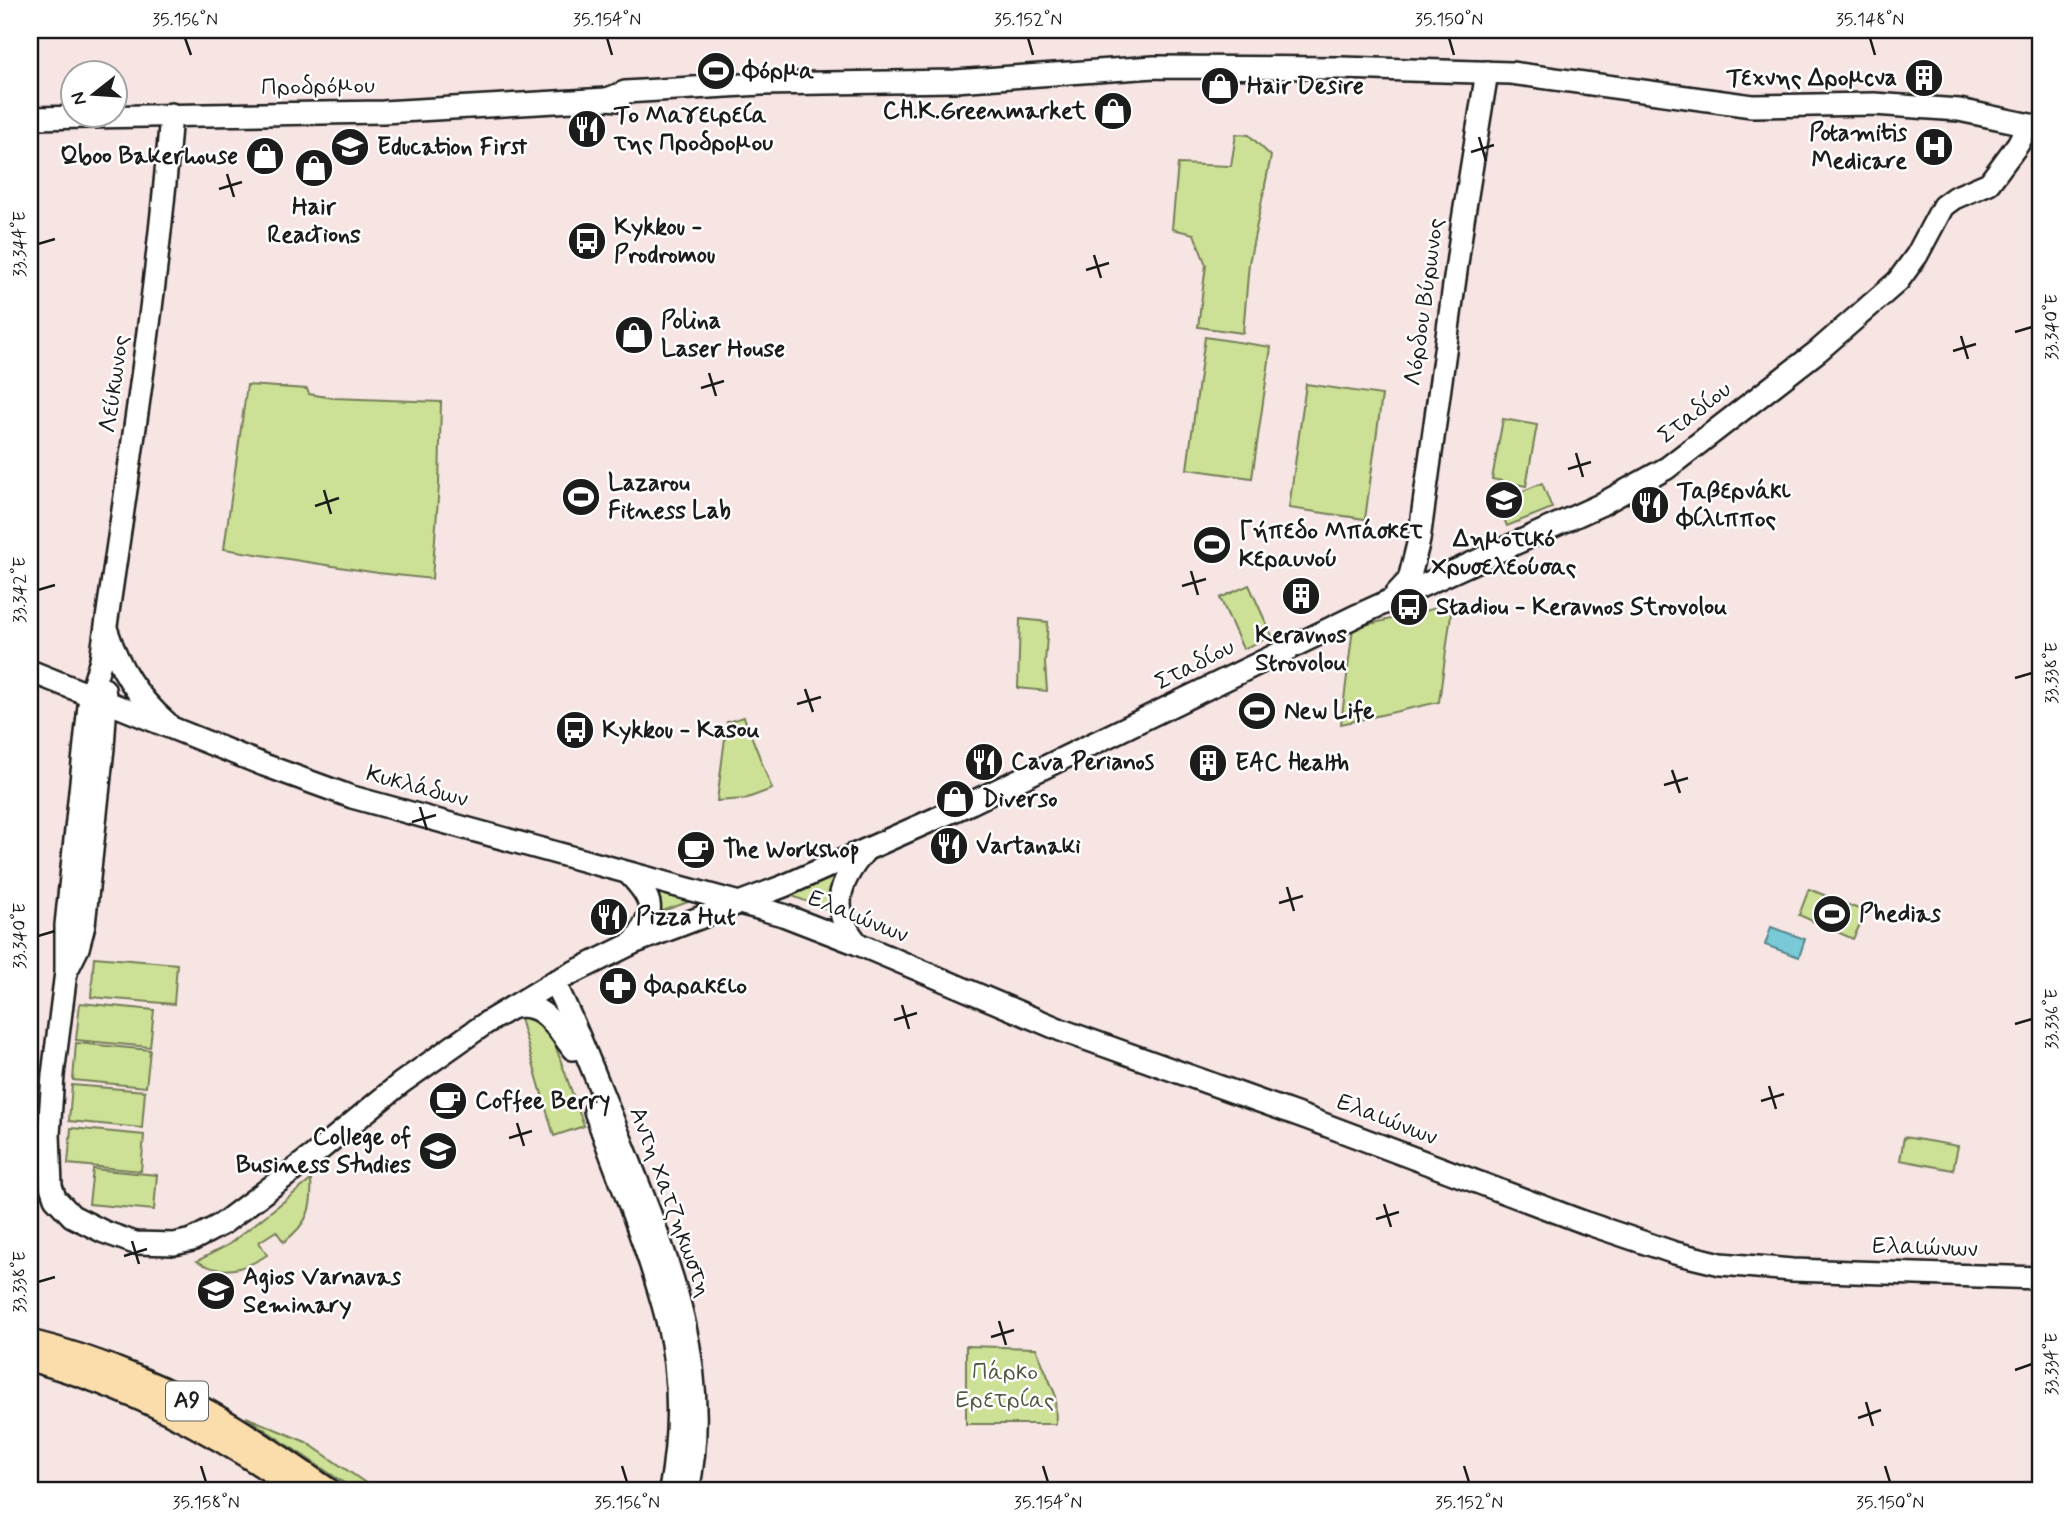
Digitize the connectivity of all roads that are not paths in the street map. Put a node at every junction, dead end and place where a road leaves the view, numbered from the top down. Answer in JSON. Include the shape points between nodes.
{"nodes":[{"id":1,"x":1487,"y":72,"type":"junction"},
{"id":2,"x":171,"y":114,"type":"junction"},
{"id":3,"x":30,"y":118,"type":"edge"},
{"id":4,"x":2034,"y":126,"type":"edge"},
{"id":5,"x":1419,"y":540,"type":"junction"},
{"id":6,"x":1460,"y":567,"type":"junction"},
{"id":7,"x":1386,"y":602,"type":"junction"},
{"id":8,"x":103,"y":643,"type":"junction"},
{"id":9,"x":37,"y":674,"type":"edge"},
{"id":10,"x":98,"y":699,"type":"junction"},
{"id":11,"x":155,"y":722,"type":"junction"},
{"id":12,"x":175,"y":731,"type":"junction"},
{"id":13,"x":103,"y":748,"type":"junction"},
{"id":14,"x":865,"y":851,"type":"junction"},
{"id":15,"x":628,"y":873,"type":"junction"},
{"id":16,"x":739,"y":902,"type":"junction"},
{"id":17,"x":634,"y":942,"type":"junction"},
{"id":18,"x":858,"y":944,"type":"junction"},
{"id":19,"x":601,"y":958,"type":"junction"},
{"id":20,"x":66,"y":972,"type":"junction"},
{"id":21,"x":551,"y":984,"type":"junction"},
{"id":22,"x":506,"y":1010,"type":"junction"},
{"id":23,"x":577,"y":1044,"type":"junction"},
{"id":24,"x":2040,"y":1278,"type":"edge"},
{"id":25,"x":30,"y":1342,"type":"edge"},
{"id":26,"x":30,"y":1359,"type":"edge"},
{"id":27,"x":301,"y":1491,"type":"edge"},
{"id":28,"x":330,"y":1491,"type":"edge"},
{"id":29,"x":670,"y":1491,"type":"edge"},
{"id":30,"x":688,"y":1491,"type":"edge"}],
"edges":[{"from":1,"to":2,"type":"main road","name":"Προδρόμου","via":[[1163,67],[955,81],[779,84],[764,93],[623,101],[383,112]]},
{"from":1,"to":4,"type":"main road","name":"Προδρόμου","via":[[1752,106],[1874,104],[1959,110]]},
{"from":1,"to":5,"type":"main road","name":"Λόρδου Βύρωνος"},
{"from":2,"to":3,"type":"main road","name":"Προδρόμου"},
{"from":2,"to":8,"type":"main road","name":"Λεύκωνος","via":[[150,324]]},
{"from":4,"to":6,"type":"main road","name":"Σταδίου","via":[[1989,183],[1943,206],[1898,281],[1687,454],[1600,505]]},
{"from":5,"to":6,"type":"main road","via":[[1431,566]]},
{"from":5,"to":7,"type":"main road","name":"Λόρδου Βύρωνος","via":[[1409,580]]},
{"from":6,"to":7,"type":"main road","name":"Σταδίου"},
{"from":7,"to":14,"type":"main road","name":"Σταδίου"},
{"from":8,"to":9,"type":"main road","via":[[77,674]]},
{"from":8,"to":10,"type":"main road","name":"Λεύκωνος"},
{"from":8,"to":12,"type":"main road","via":[[128,680]]},
{"from":9,"to":10,"type":"main road","name":"Κυκλάδων"},
{"from":10,"to":11,"type":"main road","name":"Κυκλάδων"},
{"from":10,"to":13,"type":"main road"},
{"from":10,"to":20,"type":"main road","via":[[66,925]]},
{"from":11,"to":12,"type":"main road","name":"Κυκλάδων"},
{"from":11,"to":13,"type":"main road","via":[[118,729]]},
{"from":12,"to":15,"type":"main road","name":"Κυκλάδων","via":[[352,797]]},
{"from":13,"to":20,"type":"main road","via":[[84,925]]},
{"from":14,"to":16,"type":"main road","name":"Σταδίου"},
{"from":14,"to":18,"type":"main road","via":[[847,876],[839,902],[845,926]]},
{"from":15,"to":16,"type":"main road","name":"Κυκλάδων"},
{"from":15,"to":17,"type":"main road","via":[[650,903],[650,916]]},
{"from":16,"to":17,"type":"main road","name":"Σταδίου"},
{"from":16,"to":18,"type":"main road","name":"Ελαιώνων"},
{"from":17,"to":19,"type":"main road","name":"Σταδίου"},
{"from":18,"to":24,"type":"main road","name":"Ελαιώνων","via":[[1061,1030],[1675,1253],[1721,1264],[1792,1270]]},
{"from":19,"to":21,"type":"main road","name":"Σταδίου"},
{"from":19,"to":23,"type":"main road","via":[[577,990]]},
{"from":20,"to":22,"type":"main road","name":"Σταδίου","via":[[53,1075],[51,1186],[55,1198],[72,1216],[135,1243],[157,1245],[181,1243],[222,1224],[401,1083]]},
{"from":21,"to":22,"type":"main road","name":"Σταδίου"},
{"from":21,"to":23,"type":"main road","name":"Αντη Χατζηκωστη"},
{"from":22,"to":23,"type":"main road","via":[[539,1009]]},
{"from":23,"to":29,"type":"main road","name":"Αντη Χατζηκωστη","via":[[667,1321],[678,1416]]},
{"from":23,"to":30,"type":"main road","name":"Αντη Χατζηκωστη","via":[[667,1258],[686,1321],[696,1394]]},
{"from":25,"to":28,"type":"main road","number":"A9","via":[[108,1367],[182,1399]]},
{"from":26,"to":27,"type":"main road","number":"A9","via":[[103,1382],[172,1412]]}]}
